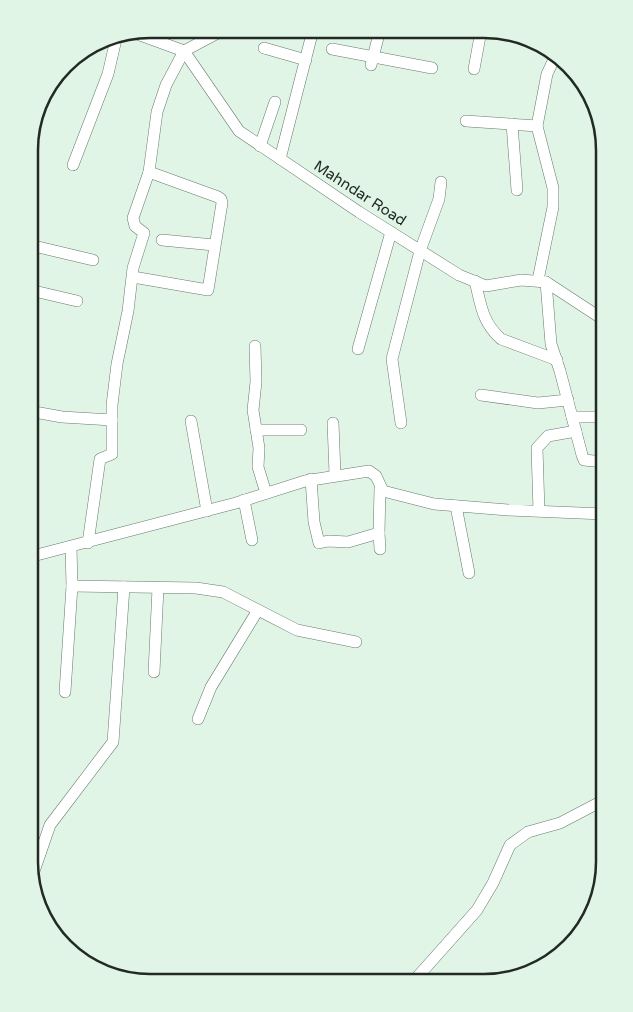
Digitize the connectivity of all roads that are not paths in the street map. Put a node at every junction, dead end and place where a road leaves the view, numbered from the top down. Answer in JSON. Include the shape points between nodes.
{"nodes":[{"id":1,"x":148,"y":38,"type":"edge"},
{"id":2,"x":208,"y":38,"type":"edge"},
{"id":3,"x":311,"y":38,"type":"edge"},
{"id":4,"x":378,"y":38,"type":"edge"},
{"id":5,"x":480,"y":38,"type":"edge"},
{"id":6,"x":115,"y":43,"type":"edge"},
{"id":7,"x":264,"y":48,"type":"dead end"},
{"id":8,"x":332,"y":49,"type":"dead end"},
{"id":9,"x":184,"y":51,"type":"junction"},
{"id":10,"x":306,"y":60,"type":"junction"},
{"id":11,"x":372,"y":61,"type":"junction"},
{"id":12,"x":553,"y":62,"type":"edge"},
{"id":13,"x":432,"y":68,"type":"dead end"},
{"id":14,"x":474,"y":70,"type":"dead end"},
{"id":15,"x":275,"y":102,"type":"dead end"},
{"id":16,"x":466,"y":121,"type":"dead end"},
{"id":17,"x":512,"y":124,"type":"junction"},
{"id":18,"x":537,"y":126,"type":"junction"},
{"id":19,"x":260,"y":146,"type":"junction"},
{"id":20,"x":280,"y":159,"type":"junction"},
{"id":21,"x":73,"y":164,"type":"dead end"},
{"id":22,"x":149,"y":172,"type":"junction"},
{"id":23,"x":441,"y":182,"type":"dead end"},
{"id":24,"x":517,"y":190,"type":"dead end"},
{"id":25,"x":391,"y":232,"type":"junction"},
{"id":26,"x":162,"y":240,"type":"dead end"},
{"id":27,"x":214,"y":245,"type":"junction"},
{"id":28,"x":38,"y":247,"type":"edge"},
{"id":29,"x":420,"y":250,"type":"junction"},
{"id":30,"x":93,"y":260,"type":"dead end"},
{"id":31,"x":133,"y":277,"type":"junction"},
{"id":32,"x":475,"y":281,"type":"junction"},
{"id":33,"x":542,"y":281,"type":"junction"},
{"id":34,"x":38,"y":292,"type":"edge"},
{"id":35,"x":77,"y":301,"type":"dead end"},
{"id":36,"x":596,"y":315,"type":"edge"},
{"id":37,"x":255,"y":346,"type":"dead end"},
{"id":38,"x":358,"y":349,"type":"dead end"},
{"id":39,"x":557,"y":360,"type":"junction"},
{"id":40,"x":481,"y":395,"type":"dead end"},
{"id":41,"x":568,"y":400,"type":"junction"},
{"id":42,"x":38,"y":413,"type":"edge"},
{"id":43,"x":572,"y":417,"type":"junction"},
{"id":44,"x":596,"y":418,"type":"edge"},
{"id":45,"x":112,"y":420,"type":"junction"},
{"id":46,"x":191,"y":421,"type":"dead end"},
{"id":47,"x":333,"y":423,"type":"dead end"},
{"id":48,"x":401,"y":423,"type":"dead end"},
{"id":49,"x":256,"y":430,"type":"junction"},
{"id":50,"x":301,"y":430,"type":"dead end"},
{"id":51,"x":576,"y":431,"type":"junction"},
{"id":52,"x":596,"y":461,"type":"edge"},
{"id":53,"x":336,"y":474,"type":"junction"},
{"id":54,"x":311,"y":479,"type":"junction"},
{"id":55,"x":380,"y":488,"type":"junction"},
{"id":56,"x":266,"y":493,"type":"junction"},
{"id":57,"x":244,"y":500,"type":"junction"},
{"id":58,"x":456,"y":506,"type":"junction"},
{"id":59,"x":207,"y":511,"type":"junction"},
{"id":60,"x":539,"y":511,"type":"junction"},
{"id":61,"x":595,"y":514,"type":"edge"},
{"id":62,"x":379,"y":533,"type":"junction"},
{"id":63,"x":252,"y":540,"type":"dead end"},
{"id":64,"x":88,"y":543,"type":"junction"},
{"id":65,"x":71,"y":547,"type":"junction"},
{"id":66,"x":380,"y":549,"type":"dead end"},
{"id":67,"x":38,"y":556,"type":"edge"},
{"id":68,"x":469,"y":573,"type":"dead end"},
{"id":69,"x":72,"y":586,"type":"junction"},
{"id":70,"x":124,"y":587,"type":"junction"},
{"id":71,"x":158,"y":588,"type":"junction"},
{"id":72,"x":258,"y":610,"type":"junction"},
{"id":73,"x":356,"y":642,"type":"dead end"},
{"id":74,"x":154,"y":672,"type":"dead end"},
{"id":75,"x":65,"y":692,"type":"dead end"},
{"id":76,"x":198,"y":719,"type":"dead end"},
{"id":77,"x":595,"y":805,"type":"edge"},
{"id":78,"x":38,"y":859,"type":"edge"},
{"id":79,"x":420,"y":974,"type":"edge"}],
"edges":[{"from":1,"to":9,"type":"street"},
{"from":2,"to":9,"type":"street"},
{"from":3,"to":10,"type":"street"},
{"from":4,"to":11,"type":"street"},
{"from":5,"to":14,"type":"street"},
{"from":6,"to":21,"type":"street","via":[[108,74]]},
{"from":7,"to":10,"type":"street"},
{"from":8,"to":11,"type":"street"},
{"from":9,"to":19,"type":"street","name":"Mahndar Road","via":[[239,131]]},
{"from":9,"to":22,"type":"street","via":[[175,64],[157,112]]},
{"from":10,"to":20,"type":"street"},
{"from":11,"to":13,"type":"street"},
{"from":12,"to":18,"type":"street","via":[[547,74]]},
{"from":15,"to":19,"type":"street"},
{"from":16,"to":17,"type":"street"},
{"from":17,"to":18,"type":"street"},
{"from":17,"to":24,"type":"street"},
{"from":18,"to":33,"type":"street","via":[[553,188]]},
{"from":19,"to":20,"type":"street","name":"Mahndar Road"},
{"from":20,"to":25,"type":"street","name":"Mahndar Road"},
{"from":22,"to":27,"type":"street","via":[[221,199]]},
{"from":22,"to":31,"type":"street","via":[[133,218],[135,226],[144,233]]},
{"from":23,"to":29,"type":"street","via":[[439,199]]},
{"from":25,"to":29,"type":"street","name":"Mahndar Road"},
{"from":25,"to":38,"type":"street"},
{"from":26,"to":27,"type":"street"},
{"from":27,"to":31,"type":"street","via":[[208,290]]},
{"from":28,"to":30,"type":"street"},
{"from":29,"to":32,"type":"street","name":"Mahndar Road","via":[[459,275]]},
{"from":29,"to":48,"type":"street","via":[[392,359]]},
{"from":31,"to":45,"type":"street","via":[[117,364]]},
{"from":32,"to":33,"type":"street","name":"Mahndar Road","via":[[486,286]]},
{"from":32,"to":39,"type":"street","via":[[485,321],[495,334]]},
{"from":33,"to":36,"type":"street"},
{"from":33,"to":39,"type":"street","via":[[551,344]]},
{"from":34,"to":35,"type":"street"},
{"from":37,"to":49,"type":"street","via":[[253,410]]},
{"from":39,"to":41,"type":"street"},
{"from":40,"to":41,"type":"street","via":[[538,403]]},
{"from":41,"to":43,"type":"street"},
{"from":42,"to":45,"type":"street"},
{"from":43,"to":44,"type":"street"},
{"from":43,"to":51,"type":"street"},
{"from":45,"to":64,"type":"street","via":[[112,454],[100,459]]},
{"from":46,"to":59,"type":"street"},
{"from":47,"to":53,"type":"street"},
{"from":49,"to":50,"type":"street"},
{"from":49,"to":56,"type":"street","via":[[258,467]]},
{"from":51,"to":52,"type":"street","via":[[584,460]]},
{"from":51,"to":60,"type":"street","via":[[548,436],[537,448]]},
{"from":53,"to":54,"type":"street"},
{"from":53,"to":55,"type":"street","via":[[369,471],[376,476]]},
{"from":54,"to":56,"type":"street"},
{"from":54,"to":62,"type":"street","via":[[319,543],[348,542]]},
{"from":55,"to":58,"type":"street","via":[[388,494]]},
{"from":55,"to":62,"type":"street"},
{"from":56,"to":57,"type":"street"},
{"from":57,"to":59,"type":"street"},
{"from":57,"to":63,"type":"street"},
{"from":58,"to":60,"type":"street"},
{"from":58,"to":68,"type":"street"},
{"from":59,"to":64,"type":"street"},
{"from":60,"to":61,"type":"street"},
{"from":62,"to":66,"type":"street"},
{"from":64,"to":65,"type":"street"},
{"from":65,"to":67,"type":"street"},
{"from":65,"to":69,"type":"street"},
{"from":69,"to":70,"type":"street"},
{"from":69,"to":75,"type":"street"},
{"from":70,"to":71,"type":"street"},
{"from":70,"to":78,"type":"street","via":[[113,742],[50,824]]},
{"from":71,"to":72,"type":"street","via":[[223,592]]},
{"from":71,"to":74,"type":"street"},
{"from":72,"to":73,"type":"street","via":[[297,630]]},
{"from":72,"to":76,"type":"street","via":[[211,687]]},
{"from":77,"to":79,"type":"street","via":[[560,823],[528,832],[510,845],[477,910]]}]}
